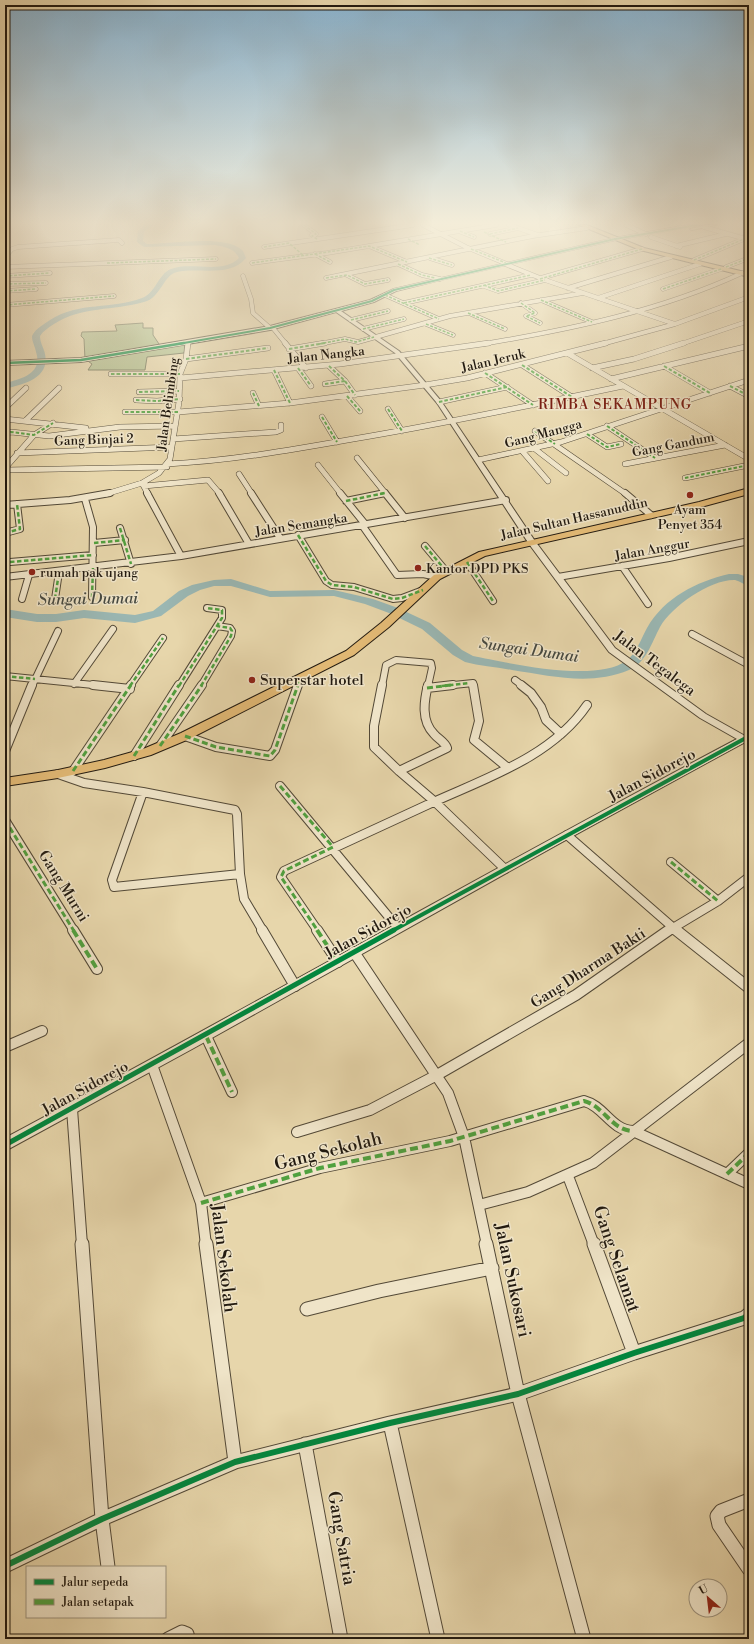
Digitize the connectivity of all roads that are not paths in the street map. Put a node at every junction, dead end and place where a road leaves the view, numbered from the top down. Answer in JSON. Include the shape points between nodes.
{"nodes":[{"id":1,"x":45,"y":302,"type":"edge"},
{"id":2,"x":251,"y":302,"type":"edge"},
{"id":3,"x":369,"y":302,"type":"edge"},
{"id":4,"x":404,"y":302,"type":"edge"},
{"id":5,"x":530,"y":302,"type":"edge"},
{"id":6,"x":545,"y":302,"type":"edge"},
{"id":7,"x":609,"y":302,"type":"edge"},
{"id":8,"x":670,"y":302,"type":"edge"},
{"id":9,"x":736,"y":302,"type":"edge"},
{"id":10,"x":521,"y":303,"type":"junction"},
{"id":11,"x":5,"y":305,"type":"edge"},
{"id":12,"x":336,"y":310,"type":"junction"},
{"id":13,"x":388,"y":311,"type":"dead end"},
{"id":14,"x":638,"y":311,"type":"junction"},
{"id":15,"x":468,"y":313,"type":"junction"},
{"id":16,"x":404,"y":319,"type":"dead end"},
{"id":17,"x":440,"y":319,"type":"junction"},
{"id":18,"x":351,"y":320,"type":"junction"},
{"id":19,"x":749,"y":321,"type":"edge"},
{"id":20,"x":540,"y":322,"type":"dead end"},
{"id":21,"x":592,"y":322,"type":"junction"},
{"id":22,"x":426,"y":324,"type":"junction"},
{"id":23,"x":675,"y":324,"type":"junction"},
{"id":24,"x":271,"y":328,"type":"junction"},
{"id":25,"x":363,"y":329,"type":"junction"},
{"id":26,"x":505,"y":329,"type":"dead end"},
{"id":27,"x":453,"y":335,"type":"dead end"},
{"id":28,"x":374,"y":337,"type":"junction"},
{"id":29,"x":188,"y":342,"type":"junction"},
{"id":30,"x":749,"y":346,"type":"edge"},
{"id":31,"x":268,"y":348,"type":"dead end"},
{"id":32,"x":289,"y":349,"type":"junction"},
{"id":33,"x":567,"y":353,"type":"junction"},
{"id":34,"x":400,"y":356,"type":"junction"},
{"id":35,"x":186,"y":359,"type":"junction"},
{"id":36,"x":5,"y":363,"type":"edge"},
{"id":37,"x":522,"y":365,"type":"junction"},
{"id":38,"x":329,"y":366,"type":"junction"},
{"id":39,"x":664,"y":366,"type":"junction"},
{"id":40,"x":298,"y":368,"type":"junction"},
{"id":41,"x":306,"y":368,"type":"junction"},
{"id":42,"x":592,"y":368,"type":"junction"},
{"id":43,"x":274,"y":370,"type":"junction"},
{"id":44,"x":485,"y":373,"type":"junction"},
{"id":45,"x":112,"y":374,"type":"dead end"},
{"id":46,"x":180,"y":376,"type":"junction"},
{"id":47,"x":611,"y":379,"type":"junction"},
{"id":48,"x":749,"y":380,"type":"edge"},
{"id":49,"x":345,"y":381,"type":"junction"},
{"id":50,"x":326,"y":384,"type":"dead end"},
{"id":51,"x":425,"y":385,"type":"junction"},
{"id":52,"x":311,"y":386,"type":"dead end"},
{"id":53,"x":623,"y":386,"type":"junction"},
{"id":54,"x":730,"y":386,"type":"junction"},
{"id":55,"x":507,"y":387,"type":"junction"},
{"id":56,"x":26,"y":388,"type":"dead end"},
{"id":57,"x":59,"y":388,"type":"dead end"},
{"id":58,"x":179,"y":391,"type":"junction"},
{"id":59,"x":139,"y":392,"type":"dead end"},
{"id":60,"x":710,"y":392,"type":"junction"},
{"id":61,"x":253,"y":393,"type":"dead end"},
{"id":62,"x":355,"y":395,"type":"junction"},
{"id":63,"x":748,"y":395,"type":"edge"},
{"id":64,"x":347,"y":396,"type":"junction"},
{"id":65,"x":572,"y":397,"type":"junction"},
{"id":66,"x":180,"y":399,"type":"junction"},
{"id":67,"x":136,"y":400,"type":"dead end"},
{"id":68,"x":439,"y":402,"type":"junction"},
{"id":69,"x":290,"y":403,"type":"junction"},
{"id":70,"x":533,"y":405,"type":"junction"},
{"id":71,"x":259,"y":406,"type":"junction"},
{"id":72,"x":5,"y":408,"type":"edge"},
{"id":73,"x":661,"y":408,"type":"junction"},
{"id":74,"x":388,"y":409,"type":"dead end"},
{"id":75,"x":360,"y":411,"type":"dead end"},
{"id":76,"x":125,"y":412,"type":"dead end"},
{"id":77,"x":178,"y":412,"type":"junction"},
{"id":78,"x":322,"y":417,"type":"dead end"},
{"id":79,"x":5,"y":419,"type":"edge"},
{"id":80,"x":25,"y":421,"type":"junction"},
{"id":81,"x":453,"y":422,"type":"junction"},
{"id":82,"x":53,"y":423,"type":"junction"},
{"id":83,"x":175,"y":426,"type":"junction"},
{"id":84,"x":281,"y":426,"type":"dead end"},
{"id":85,"x":606,"y":426,"type":"junction"},
{"id":86,"x":96,"y":429,"type":"junction"},
{"id":87,"x":402,"y":431,"type":"junction"},
{"id":88,"x":536,"y":431,"type":"dead end"},
{"id":89,"x":5,"y":434,"type":"edge"},
{"id":90,"x":587,"y":434,"type":"junction"},
{"id":91,"x":34,"y":435,"type":"junction"},
{"id":92,"x":174,"y":439,"type":"junction"},
{"id":93,"x":336,"y":442,"type":"junction"},
{"id":94,"x":555,"y":444,"type":"junction"},
{"id":95,"x":622,"y":444,"type":"dead end"},
{"id":96,"x":725,"y":445,"type":"junction"},
{"id":97,"x":172,"y":447,"type":"junction"},
{"id":98,"x":534,"y":449,"type":"junction"},
{"id":99,"x":523,"y":452,"type":"junction"},
{"id":100,"x":17,"y":454,"type":"junction"},
{"id":101,"x":748,"y":456,"type":"edge"},
{"id":102,"x":357,"y":458,"type":"dead end"},
{"id":103,"x":655,"y":458,"type":"junction"},
{"id":104,"x":478,"y":460,"type":"junction"},
{"id":105,"x":625,"y":464,"type":"dead end"},
{"id":106,"x":318,"y":465,"type":"dead end"},
{"id":107,"x":749,"y":465,"type":"edge"},
{"id":108,"x":167,"y":466,"type":"junction"},
{"id":109,"x":566,"y":473,"type":"dead end"},
{"id":110,"x":239,"y":474,"type":"dead end"},
{"id":111,"x":685,"y":478,"type":"dead end"},
{"id":112,"x":548,"y":481,"type":"dead end"},
{"id":113,"x":143,"y":484,"type":"junction"},
{"id":114,"x":385,"y":493,"type":"junction"},
{"id":115,"x":744,"y":494,"type":"edge"},
{"id":116,"x":85,"y":499,"type":"junction"},
{"id":117,"x":506,"y":500,"type":"junction"},
{"id":118,"x":346,"y":501,"type":"junction"},
{"id":119,"x":17,"y":504,"type":"junction"},
{"id":120,"x":5,"y":505,"type":"edge"},
{"id":121,"x":651,"y":515,"type":"junction"},
{"id":122,"x":405,"y":518,"type":"junction"},
{"id":123,"x":364,"y":525,"type":"junction"},
{"id":124,"x":120,"y":528,"type":"dead end"},
{"id":125,"x":5,"y":533,"type":"edge"},
{"id":126,"x":298,"y":535,"type":"junction"},
{"id":127,"x":280,"y":538,"type":"junction"},
{"id":128,"x":125,"y":540,"type":"junction"},
{"id":129,"x":749,"y":541,"type":"edge"},
{"id":130,"x":94,"y":543,"type":"junction"},
{"id":131,"x":534,"y":543,"type":"junction"},
{"id":132,"x":249,"y":544,"type":"junction"},
{"id":133,"x":424,"y":546,"type":"dead end"},
{"id":134,"x":92,"y":555,"type":"junction"},
{"id":135,"x":180,"y":556,"type":"junction"},
{"id":136,"x":470,"y":560,"type":"junction"},
{"id":137,"x":10,"y":562,"type":"dead end"},
{"id":138,"x":131,"y":564,"type":"junction"},
{"id":139,"x":622,"y":566,"type":"junction"},
{"id":140,"x":93,"y":568,"type":"junction"},
{"id":141,"x":59,"y":572,"type":"junction"},
{"id":142,"x":441,"y":574,"type":"junction"},
{"id":143,"x":29,"y":575,"type":"junction"},
{"id":144,"x":5,"y":577,"type":"edge"},
{"id":145,"x":558,"y":577,"type":"junction"},
{"id":146,"x":423,"y":590,"type":"junction"},
{"id":147,"x":92,"y":597,"type":"dead end"},
{"id":148,"x":22,"y":599,"type":"dead end"},
{"id":149,"x":55,"y":599,"type":"dead end"},
{"id":150,"x":493,"y":601,"type":"dead end"},
{"id":151,"x":648,"y":604,"type":"dead end"},
{"id":152,"x":207,"y":608,"type":"dead end"},
{"id":153,"x":218,"y":626,"type":"junction"},
{"id":154,"x":113,"y":629,"type":"dead end"},
{"id":155,"x":58,"y":631,"type":"dead end"},
{"id":156,"x":692,"y":634,"type":"dead end"},
{"id":157,"x":163,"y":638,"type":"dead end"},
{"id":158,"x":749,"y":665,"type":"edge"},
{"id":159,"x":5,"y":676,"type":"edge"},
{"id":160,"x":35,"y":679,"type":"junction"},
{"id":161,"x":300,"y":679,"type":"junction"},
{"id":162,"x":515,"y":680,"type":"dead end"},
{"id":163,"x":74,"y":684,"type":"junction"},
{"id":164,"x":427,"y":688,"type":"junction"},
{"id":165,"x":130,"y":689,"type":"junction"},
{"id":166,"x":587,"y":705,"type":"dead end"},
{"id":167,"x":561,"y":734,"type":"junction"},
{"id":168,"x":186,"y":736,"type":"junction"},
{"id":169,"x":747,"y":741,"type":"edge"},
{"id":170,"x":160,"y":746,"type":"junction"},
{"id":171,"x":5,"y":751,"type":"edge"},
{"id":172,"x":134,"y":756,"type":"junction"},
{"id":173,"x":508,"y":768,"type":"junction"},
{"id":174,"x":73,"y":771,"type":"junction"},
{"id":175,"x":398,"y":771,"type":"junction"},
{"id":176,"x":58,"y":774,"type":"junction"},
{"id":177,"x":5,"y":782,"type":"edge"},
{"id":178,"x":280,"y":786,"type":"dead end"},
{"id":179,"x":143,"y":792,"type":"junction"},
{"id":180,"x":434,"y":801,"type":"junction"},
{"id":181,"x":5,"y":820,"type":"edge"},
{"id":182,"x":566,"y":835,"type":"junction"},
{"id":183,"x":332,"y":847,"type":"junction"},
{"id":184,"x":671,"y":862,"type":"dead end"},
{"id":185,"x":505,"y":869,"type":"junction"},
{"id":186,"x":240,"y":874,"type":"junction"},
{"id":187,"x":749,"y":876,"type":"edge"},
{"id":188,"x":718,"y":901,"type":"junction"},
{"id":189,"x":398,"y":928,"type":"junction"},
{"id":190,"x":673,"y":928,"type":"junction"},
{"id":191,"x":354,"y":952,"type":"junction"},
{"id":192,"x":338,"y":962,"type":"junction"},
{"id":193,"x":97,"y":969,"type":"dead end"},
{"id":194,"x":295,"y":986,"type":"junction"},
{"id":195,"x":749,"y":988,"type":"edge"},
{"id":196,"x":42,"y":1031,"type":"dead end"},
{"id":197,"x":206,"y":1036,"type":"junction"},
{"id":198,"x":749,"y":1043,"type":"edge"},
{"id":199,"x":5,"y":1047,"type":"edge"},
{"id":200,"x":152,"y":1064,"type":"junction"},
{"id":201,"x":437,"y":1075,"type":"junction"},
{"id":202,"x":232,"y":1092,"type":"dead end"},
{"id":203,"x":72,"y":1109,"type":"junction"},
{"id":204,"x":297,"y":1132,"type":"dead end"},
{"id":205,"x":632,"y":1132,"type":"junction"},
{"id":206,"x":464,"y":1137,"type":"junction"},
{"id":207,"x":5,"y":1145,"type":"edge"},
{"id":208,"x":749,"y":1153,"type":"edge"},
{"id":209,"x":728,"y":1174,"type":"junction"},
{"id":210,"x":568,"y":1176,"type":"junction"},
{"id":211,"x":749,"y":1184,"type":"edge"},
{"id":212,"x":201,"y":1203,"type":"junction"},
{"id":213,"x":479,"y":1205,"type":"junction"},
{"id":214,"x":492,"y":1268,"type":"junction"},
{"id":215,"x":306,"y":1309,"type":"dead end"},
{"id":216,"x":749,"y":1314,"type":"edge"},
{"id":217,"x":634,"y":1353,"type":"junction"},
{"id":218,"x":518,"y":1394,"type":"junction"},
{"id":219,"x":390,"y":1423,"type":"junction"},
{"id":220,"x":305,"y":1444,"type":"junction"},
{"id":221,"x":235,"y":1462,"type":"junction"},
{"id":222,"x":749,"y":1500,"type":"edge"},
{"id":223,"x":102,"y":1519,"type":"junction"},
{"id":224,"x":5,"y":1566,"type":"edge"},
{"id":225,"x":108,"y":1566,"type":"edge"},
{"id":226,"x":749,"y":1569,"type":"edge"},
{"id":227,"x":168,"y":1639,"type":"edge"},
{"id":228,"x":188,"y":1639,"type":"edge"},
{"id":229,"x":341,"y":1639,"type":"edge"},
{"id":230,"x":438,"y":1639,"type":"edge"},
{"id":231,"x":584,"y":1639,"type":"edge"}],
"edges":[{"from":1,"to":11,"type":"street"},
{"from":2,"to":24,"type":"street","via":[[253,313]]},
{"from":3,"to":12,"type":"street"},
{"from":4,"to":17,"type":"street"},
{"from":5,"to":10,"type":"street"},
{"from":6,"to":21,"type":"street"},
{"from":7,"to":14,"type":"street"},
{"from":8,"to":14,"type":"street","name":"Jalan Nangka"},
{"from":9,"to":23,"type":"street","name":"Jalan Jeruk"},
{"from":10,"to":15,"type":"street"},
{"from":10,"to":20,"type":"street","via":[[535,313],[526,316]]},
{"from":12,"to":18,"type":"street","name":"Jalan Tegalega"},
{"from":12,"to":24,"type":"street"},
{"from":13,"to":18,"type":"street"},
{"from":14,"to":21,"type":"street","name":"Jalan Nangka"},
{"from":14,"to":23,"type":"street"},
{"from":15,"to":17,"type":"street"},
{"from":15,"to":26,"type":"street"},
{"from":16,"to":25,"type":"street"},
{"from":17,"to":22,"type":"street"},
{"from":18,"to":25,"type":"street","name":"Jalan Tegalega"},
{"from":19,"to":42,"type":"street","via":[[634,359]]},
{"from":21,"to":34,"type":"street","name":"Jalan Nangka"},
{"from":22,"to":27,"type":"street"},
{"from":22,"to":28,"type":"street"},
{"from":23,"to":33,"type":"street","name":"Jalan Jeruk"},
{"from":24,"to":29,"type":"street"},
{"from":24,"to":32,"type":"street"},
{"from":25,"to":28,"type":"street","name":"Jalan Tegalega"},
{"from":28,"to":32,"type":"street","via":[[356,342],[345,339]]},
{"from":28,"to":34,"type":"street","name":"Jalan Tegalega"},
{"from":29,"to":35,"type":"street","name":"Jalan Belimbing"},
{"from":29,"to":36,"type":"street","via":[[89,359]]},
{"from":30,"to":39,"type":"street"},
{"from":31,"to":35,"type":"street"},
{"from":32,"to":41,"type":"street"},
{"from":33,"to":37,"type":"street","name":"Jalan Jeruk"},
{"from":33,"to":42,"type":"street"},
{"from":34,"to":38,"type":"street","name":"Jalan Nangka"},
{"from":34,"to":51,"type":"street","name":"Jalan Tegalega"},
{"from":35,"to":46,"type":"street","name":"Jalan Belimbing"},
{"from":37,"to":44,"type":"street","name":"Jalan Jeruk"},
{"from":37,"to":65,"type":"street"},
{"from":38,"to":41,"type":"street","name":"Jalan Nangka"},
{"from":38,"to":49,"type":"street"},
{"from":39,"to":47,"type":"street"},
{"from":39,"to":60,"type":"street"},
{"from":40,"to":41,"type":"street","name":"Jalan Nangka"},
{"from":40,"to":43,"type":"street","name":"Jalan Nangka"},
{"from":40,"to":52,"type":"street"},
{"from":42,"to":47,"type":"street"},
{"from":43,"to":46,"type":"street","name":"Jalan Nangka"},
{"from":43,"to":69,"type":"street"},
{"from":44,"to":51,"type":"street","name":"Jalan Jeruk"},
{"from":44,"to":55,"type":"street"},
{"from":45,"to":46,"type":"street","name":"Jalan Nangka"},
{"from":46,"to":58,"type":"street","name":"Jalan Belimbing"},
{"from":47,"to":53,"type":"street"},
{"from":48,"to":54,"type":"street","name":"Gang Mangga"},
{"from":49,"to":50,"type":"street"},
{"from":49,"to":62,"type":"street"},
{"from":51,"to":62,"type":"street","name":"Jalan Jeruk"},
{"from":51,"to":68,"type":"street","name":"Jalan Tegalega"},
{"from":53,"to":65,"type":"street"},
{"from":53,"to":73,"type":"street"},
{"from":54,"to":60,"type":"street","name":"Gang Mangga"},
{"from":54,"to":63,"type":"street"},
{"from":55,"to":68,"type":"street"},
{"from":55,"to":70,"type":"street"},
{"from":56,"to":72,"type":"street"},
{"from":57,"to":80,"type":"street"},
{"from":58,"to":59,"type":"street"},
{"from":58,"to":66,"type":"street","name":"Jalan Belimbing"},
{"from":60,"to":73,"type":"street","name":"Gang Mangga"},
{"from":61,"to":71,"type":"street"},
{"from":62,"to":64,"type":"street","name":"Jalan Jeruk"},
{"from":64,"to":69,"type":"street","name":"Jalan Jeruk"},
{"from":64,"to":75,"type":"street"},
{"from":65,"to":70,"type":"street"},
{"from":66,"to":67,"type":"street"},
{"from":66,"to":77,"type":"street","name":"Jalan Belimbing"},
{"from":68,"to":81,"type":"street","name":"Jalan Tegalega"},
{"from":69,"to":71,"type":"street","name":"Jalan Jeruk"},
{"from":70,"to":81,"type":"street"},
{"from":71,"to":77,"type":"street","name":"Jalan Jeruk"},
{"from":73,"to":85,"type":"street","name":"Gang Mangga"},
{"from":73,"to":96,"type":"street"},
{"from":74,"to":87,"type":"street"},
{"from":76,"to":77,"type":"street","name":"Jalan Jeruk"},
{"from":77,"to":83,"type":"street","name":"Jalan Belimbing"},
{"from":78,"to":93,"type":"street"},
{"from":79,"to":80,"type":"street"},
{"from":80,"to":82,"type":"street"},
{"from":81,"to":87,"type":"street"},
{"from":81,"to":104,"type":"street","name":"Jalan Tegalega"},
{"from":82,"to":86,"type":"street"},
{"from":82,"to":91,"type":"street"},
{"from":83,"to":86,"type":"street"},
{"from":83,"to":92,"type":"street","name":"Jalan Belimbing"},
{"from":84,"to":92,"type":"street","via":[[282,429],[276,432]]},
{"from":85,"to":90,"type":"street","name":"Gang Mangga"},
{"from":85,"to":103,"type":"street"},
{"from":86,"to":91,"type":"street","via":[[51,436]]},
{"from":87,"to":93,"type":"street"},
{"from":88,"to":94,"type":"street"},
{"from":89,"to":91,"type":"street","via":[[11,432]]},
{"from":90,"to":94,"type":"street","name":"Gang Mangga"},
{"from":90,"to":95,"type":"street","via":[[607,447]]},
{"from":91,"to":100,"type":"street"},
{"from":92,"to":97,"type":"street","name":"Jalan Belimbing"},
{"from":93,"to":108,"type":"street"},
{"from":94,"to":98,"type":"street","name":"Gang Mangga"},
{"from":94,"to":121,"type":"street","via":[[632,498]]},
{"from":96,"to":101,"type":"street"},
{"from":96,"to":103,"type":"street","name":"Gang Gandum"},
{"from":97,"to":100,"type":"street","name":"Gang Binjai 2"},
{"from":97,"to":108,"type":"street","name":"Jalan Belimbing"},
{"from":98,"to":99,"type":"street","name":"Gang Mangga"},
{"from":98,"to":109,"type":"street"},
{"from":99,"to":104,"type":"street","name":"Gang Mangga"},
{"from":99,"to":112,"type":"street"},
{"from":100,"to":108,"type":"street","via":[[6,470]]},
{"from":102,"to":114,"type":"street"},
{"from":103,"to":105,"type":"street","name":"Gang Gandum"},
{"from":104,"to":117,"type":"street","name":"Jalan Tegalega"},
{"from":106,"to":118,"type":"street"},
{"from":107,"to":111,"type":"street"},
{"from":108,"to":113,"type":"street","name":"Jalan Belimbing"},
{"from":110,"to":127,"type":"street"},
{"from":113,"to":116,"type":"street","name":"Jalan Belimbing"},
{"from":113,"to":132,"type":"street","via":[[208,480]]},
{"from":113,"to":135,"type":"street"},
{"from":114,"to":118,"type":"street"},
{"from":114,"to":122,"type":"street"},
{"from":115,"to":121,"type":"main road","name":"Jalan Sultan Hassanuddin"},
{"from":115,"to":131,"type":"main road"},
{"from":116,"to":119,"type":"street","name":"Jalan Belimbing"},
{"from":116,"to":130,"type":"street"},
{"from":117,"to":122,"type":"street","name":"Jalan Semangka"},
{"from":117,"to":131,"type":"street","name":"Jalan Tegalega"},
{"from":118,"to":123,"type":"street"},
{"from":119,"to":120,"type":"street","name":"Jalan Belimbing"},
{"from":119,"to":125,"type":"street","via":[[20,529]]},
{"from":121,"to":131,"type":"main road","name":"Jalan Sultan Hassanuddin"},
{"from":122,"to":123,"type":"street","name":"Jalan Semangka"},
{"from":123,"to":126,"type":"street","name":"Jalan Semangka"},
{"from":123,"to":142,"type":"street","via":[[398,575]]},
{"from":124,"to":128,"type":"street"},
{"from":126,"to":127,"type":"street","name":"Jalan Semangka"},
{"from":126,"to":146,"type":"street","via":[[323,576],[332,585],[354,587],[393,599]]},
{"from":127,"to":132,"type":"street","name":"Jalan Semangka"},
{"from":128,"to":130,"type":"street"},
{"from":128,"to":138,"type":"street"},
{"from":129,"to":139,"type":"street","name":"Jalan Anggur"},
{"from":130,"to":134,"type":"street"},
{"from":131,"to":136,"type":"main road"},
{"from":131,"to":145,"type":"street","name":"Jalan Tegalega"},
{"from":132,"to":135,"type":"street","name":"Jalan Semangka"},
{"from":133,"to":142,"type":"street"},
{"from":134,"to":137,"type":"street"},
{"from":134,"to":140,"type":"street"},
{"from":135,"to":138,"type":"street","name":"Jalan Semangka"},
{"from":136,"to":142,"type":"main road"},
{"from":136,"to":150,"type":"street"},
{"from":138,"to":140,"type":"street","name":"Jalan Semangka"},
{"from":139,"to":145,"type":"street","name":"Jalan Anggur"},
{"from":139,"to":151,"type":"street"},
{"from":140,"to":141,"type":"street","name":"Jalan Semangka"},
{"from":140,"to":147,"type":"street"},
{"from":141,"to":143,"type":"street","name":"Jalan Semangka"},
{"from":141,"to":149,"type":"street"},
{"from":142,"to":146,"type":"main road"},
{"from":143,"to":144,"type":"street","name":"Jalan Semangka"},
{"from":143,"to":148,"type":"street"},
{"from":145,"to":169,"type":"street","name":"Jalan Tegalega","via":[[612,650],[703,716]]},
{"from":146,"to":161,"type":"main road","via":[[350,653]]},
{"from":152,"to":153,"type":"street","via":[[219,608],[223,611]]},
{"from":153,"to":170,"type":"street","via":[[230,628],[231,636],[198,692]]},
{"from":153,"to":172,"type":"street"},
{"from":154,"to":163,"type":"street"},
{"from":155,"to":160,"type":"street"},
{"from":156,"to":158,"type":"street"},
{"from":157,"to":165,"type":"street"},
{"from":159,"to":160,"type":"street"},
{"from":160,"to":163,"type":"street"},
{"from":160,"to":171,"type":"street"},
{"from":161,"to":168,"type":"main road"},
{"from":161,"to":168,"type":"street","via":[[275,750],[270,756],[216,747]]},
{"from":162,"to":167,"type":"street","via":[[531,693],[546,720]]},
{"from":163,"to":165,"type":"street"},
{"from":164,"to":173,"type":"street","via":[[473,683],[479,720],[474,740]]},
{"from":164,"to":175,"type":"street","via":[[425,702],[429,728],[447,748]]},
{"from":164,"to":175,"type":"street","via":[[432,663],[396,660],[386,665],[378,697],[374,744],[378,752]]},
{"from":165,"to":174,"type":"street"},
{"from":166,"to":167,"type":"street","via":[[581,716]]},
{"from":167,"to":173,"type":"street","via":[[557,741]]},
{"from":168,"to":170,"type":"main road"},
{"from":169,"to":182,"type":"street","name":"Jalan Sidorejo"},
{"from":170,"to":172,"type":"main road"},
{"from":172,"to":174,"type":"main road"},
{"from":173,"to":180,"type":"street"},
{"from":174,"to":176,"type":"main road"},
{"from":175,"to":180,"type":"street"},
{"from":176,"to":177,"type":"main road"},
{"from":176,"to":179,"type":"street","via":[[84,782]]},
{"from":178,"to":183,"type":"street"},
{"from":179,"to":186,"type":"street","via":[[235,810]]},
{"from":179,"to":186,"type":"street","via":[[112,880],[114,887]]},
{"from":180,"to":183,"type":"street"},
{"from":180,"to":185,"type":"street"},
{"from":181,"to":193,"type":"street","name":"Gang Murni"},
{"from":182,"to":185,"type":"street","name":"Jalan Sidorejo"},
{"from":182,"to":190,"type":"street"},
{"from":183,"to":189,"type":"street"},
{"from":183,"to":192,"type":"street","via":[[284,871],[281,877]]},
{"from":184,"to":188,"type":"street"},
{"from":185,"to":189,"type":"street","name":"Jalan Sidorejo"},
{"from":186,"to":194,"type":"street","via":[[244,899]]},
{"from":187,"to":188,"type":"street","name":"Gang Dharma Bakti"},
{"from":188,"to":190,"type":"street","name":"Gang Dharma Bakti"},
{"from":189,"to":191,"type":"street","name":"Jalan Sidorejo"},
{"from":190,"to":195,"type":"street"},
{"from":190,"to":201,"type":"street","name":"Gang Dharma Bakti","via":[[576,995]]},
{"from":191,"to":192,"type":"street","name":"Jalan Sidorejo"},
{"from":191,"to":201,"type":"street","name":"Jalan Sukosari"},
{"from":192,"to":194,"type":"street","name":"Jalan Sidorejo"},
{"from":194,"to":197,"type":"street","name":"Jalan Sidorejo"},
{"from":196,"to":199,"type":"street"},
{"from":197,"to":200,"type":"street","name":"Jalan Sidorejo"},
{"from":197,"to":202,"type":"street"},
{"from":198,"to":205,"type":"street"},
{"from":200,"to":203,"type":"street","name":"Jalan Sidorejo"},
{"from":200,"to":212,"type":"street","name":"Jalan Sekolah"},
{"from":201,"to":204,"type":"street","name":"Gang Dharma Bakti","via":[[370,1110]]},
{"from":201,"to":206,"type":"street","name":"Jalan Sukosari","via":[[453,1105]]},
{"from":203,"to":207,"type":"street","name":"Jalan Sidorejo"},
{"from":203,"to":223,"type":"street"},
{"from":205,"to":206,"type":"street","name":"Gang Sekolah","via":[[621,1129],[594,1104],[584,1101]]},
{"from":205,"to":209,"type":"street","name":"Gang Sekolah"},
{"from":205,"to":210,"type":"street","via":[[593,1163]]},
{"from":206,"to":212,"type":"street","name":"Gang Sekolah","via":[[320,1168]]},
{"from":206,"to":213,"type":"street","name":"Jalan Sukosari"},
{"from":208,"to":209,"type":"street"},
{"from":209,"to":211,"type":"street","name":"Gang Sekolah"},
{"from":210,"to":213,"type":"street","via":[[528,1192]]},
{"from":210,"to":217,"type":"street","name":"Gang Selamat"},
{"from":212,"to":221,"type":"street","name":"Jalan Sekolah"},
{"from":213,"to":214,"type":"street","name":"Jalan Sukosari"},
{"from":214,"to":215,"type":"street"},
{"from":214,"to":218,"type":"street","name":"Jalan Sukosari"},
{"from":216,"to":217,"type":"street","via":[[744,1318]]},
{"from":217,"to":218,"type":"street"},
{"from":218,"to":219,"type":"street"},
{"from":218,"to":231,"type":"street","name":"Jalan Sukosari"},
{"from":219,"to":220,"type":"street"},
{"from":219,"to":230,"type":"street"},
{"from":220,"to":221,"type":"street"},
{"from":220,"to":229,"type":"street","name":"Gang Satria"},
{"from":221,"to":223,"type":"street"},
{"from":222,"to":226,"type":"street","via":[[721,1511],[717,1516],[719,1525]]},
{"from":223,"to":224,"type":"street"},
{"from":223,"to":225,"type":"street"},
{"from":227,"to":228,"type":"street","via":[[182,1632],[185,1632]]}]}
